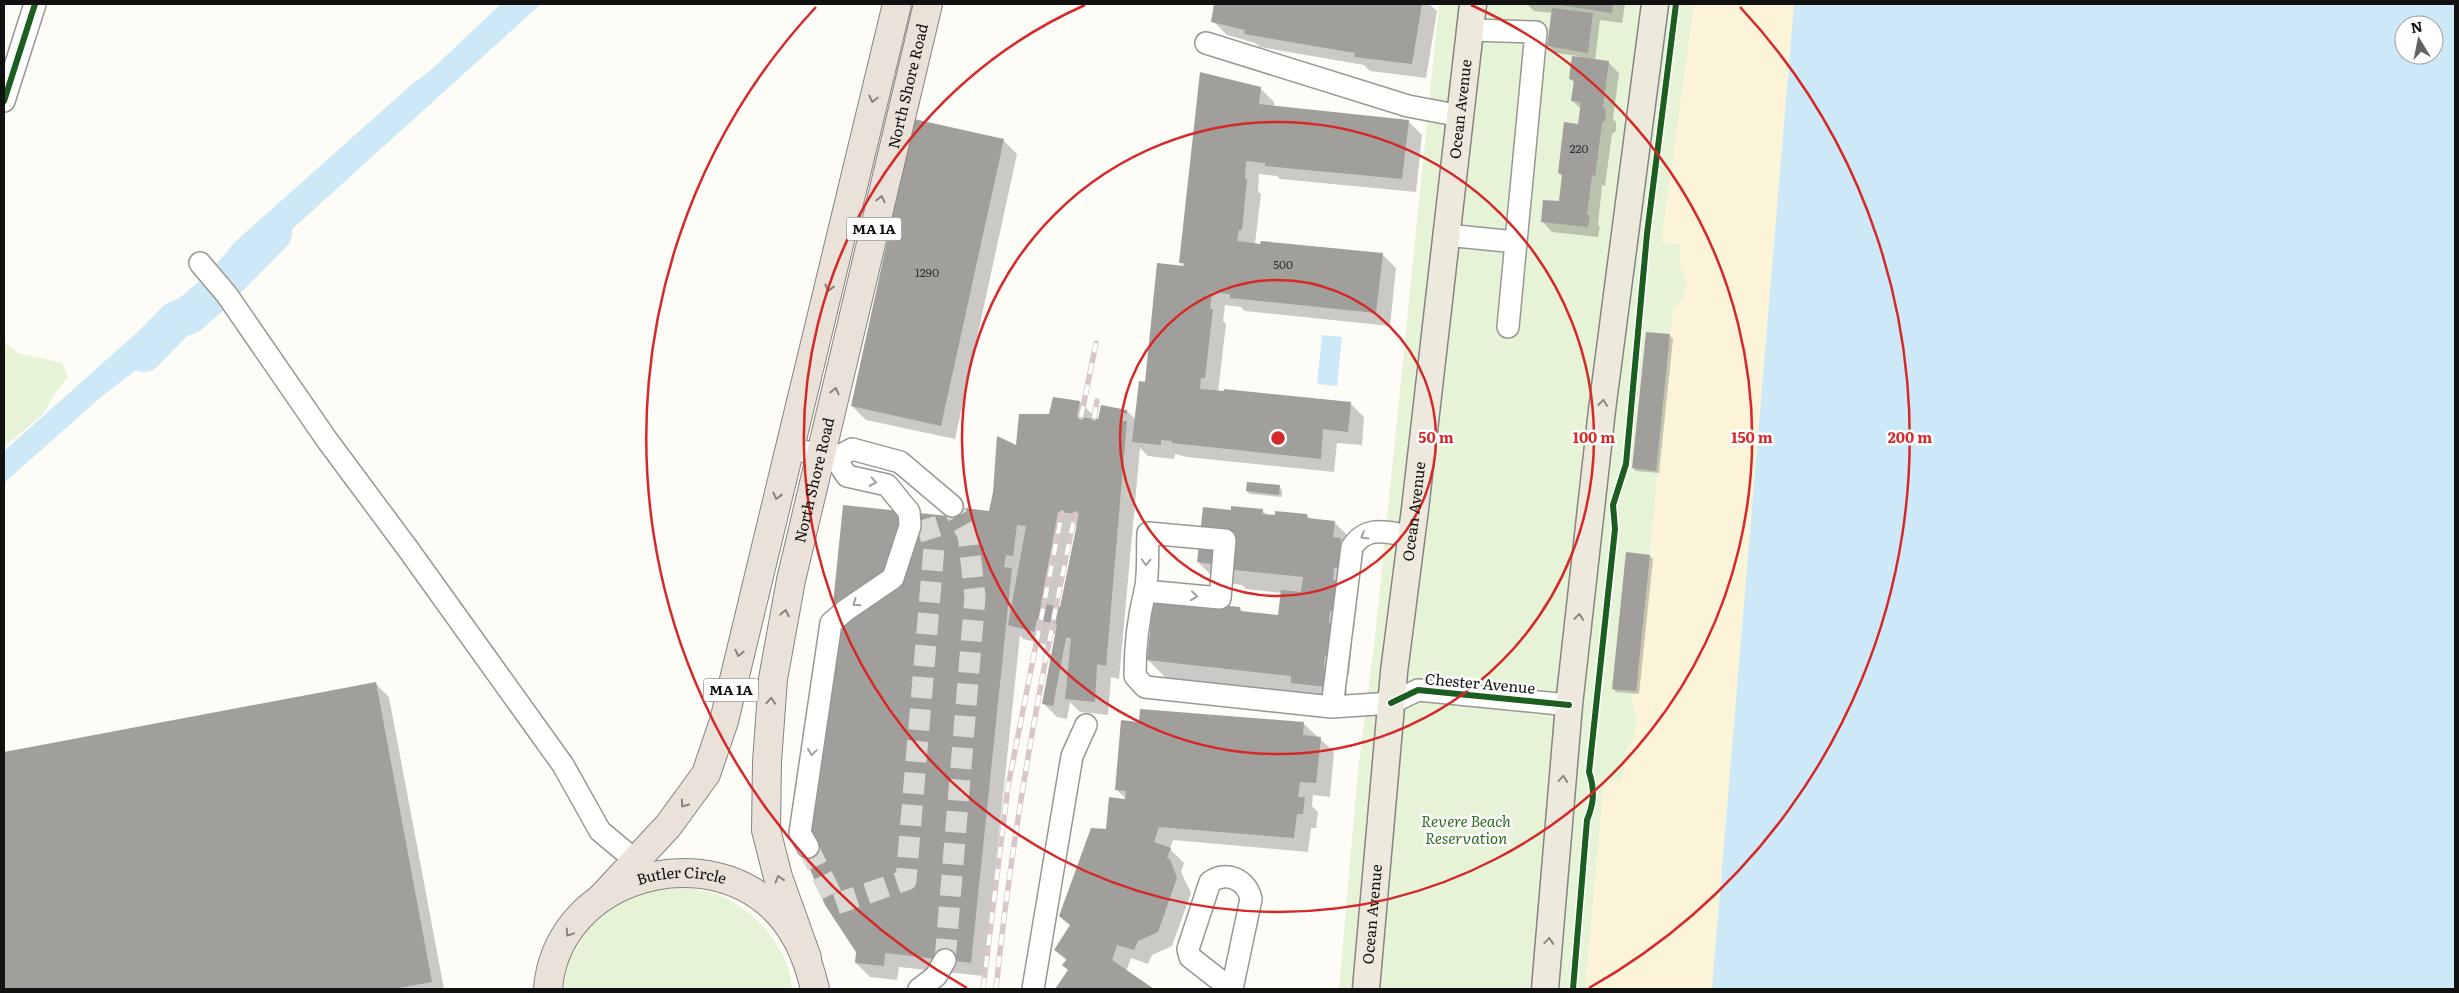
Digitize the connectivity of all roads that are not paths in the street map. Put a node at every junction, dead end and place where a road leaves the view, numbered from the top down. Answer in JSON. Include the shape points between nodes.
{"nodes":[{"id":1,"x":35,"y":4,"type":"edge"},
{"id":2,"x":897,"y":4,"type":"edge"},
{"id":3,"x":928,"y":4,"type":"edge"},
{"id":4,"x":1473,"y":4,"type":"edge"},
{"id":5,"x":1655,"y":4,"type":"edge"},
{"id":6,"x":1471,"y":30,"type":"junction"},
{"id":7,"x":1206,"y":43,"type":"dead end"},
{"id":8,"x":4,"y":101,"type":"edge"},
{"id":9,"x":1461,"y":116,"type":"junction"},
{"id":10,"x":1446,"y":235,"type":"junction"},
{"id":11,"x":1516,"y":242,"type":"junction"},
{"id":12,"x":200,"y":263,"type":"dead end"},
{"id":13,"x":1508,"y":327,"type":"dead end"},
{"id":14,"x":789,"y":448,"type":"junction"},
{"id":15,"x":827,"y":457,"type":"junction"},
{"id":16,"x":900,"y":462,"type":"junction"},
{"id":17,"x":952,"y":506,"type":"tunnel mouth"},
{"id":18,"x":923,"y":513,"type":"tunnel mouth"},
{"id":19,"x":1411,"y":536,"type":"junction"},
{"id":20,"x":1145,"y":591,"type":"junction"},
{"id":21,"x":1391,"y":703,"type":"junction"},
{"id":22,"x":1569,"y":705,"type":"junction"},
{"id":23,"x":1332,"y":706,"type":"junction"},
{"id":24,"x":1086,"y":725,"type":"dead end"},
{"id":25,"x":808,"y":847,"type":"tunnel mouth"},
{"id":26,"x":636,"y":861,"type":"junction"},
{"id":27,"x":602,"y":897,"type":"junction"},
{"id":28,"x":807,"y":958,"type":"junction"},
{"id":29,"x":945,"y":960,"type":"tunnel mouth"},
{"id":30,"x":547,"y":987,"type":"edge"},
{"id":31,"x":815,"y":989,"type":"edge"},
{"id":32,"x":919,"y":989,"type":"edge"},
{"id":33,"x":1033,"y":989,"type":"edge"},
{"id":34,"x":1232,"y":989,"type":"edge"},
{"id":35,"x":1366,"y":989,"type":"edge"},
{"id":36,"x":1544,"y":989,"type":"edge"}],
"edges":[{"from":1,"to":8,"type":"street"},
{"from":2,"to":14,"type":"highway","name":"North Shore Road","number":"MA 1A","one_way":true},
{"from":15,"to":3,"type":"highway","name":"North Shore Road","number":"MA 1A","one_way":true},
{"from":4,"to":6,"type":"main road","name":"Ocean Avenue"},
{"from":22,"to":5,"type":"main road","one_way":true,"via":[[1613,315]]},
{"from":6,"to":9,"type":"main road","name":"Ocean Avenue"},
{"from":6,"to":11,"type":"street","via":[[1536,32]]},
{"from":7,"to":9,"type":"street","via":[[1408,106]]},
{"from":9,"to":10,"type":"main road","name":"Ocean Avenue"},
{"from":10,"to":11,"type":"street"},
{"from":10,"to":19,"type":"main road","name":"Ocean Avenue"},
{"from":11,"to":13,"type":"street"},
{"from":12,"to":26,"type":"street","via":[[227,295],[327,440],[563,765],[600,831]]},
{"from":14,"to":15,"type":"street"},
{"from":14,"to":26,"type":"highway","name":"North Shore Road","number":"MA 1A","one_way":true,"via":[[724,722],[706,774],[668,826]]},
{"from":15,"to":16,"type":"street","via":[[852,449]]},
{"from":15,"to":25,"type":"street","one_way":true,"via":[[846,476],[887,485],[909,512],[910,526],[893,578],[831,624],[800,833]]},
{"from":28,"to":15,"type":"highway","name":"North Shore Road","number":"MA 1A","one_way":true,"via":[[778,877],[766,830],[766,762],[773,679],[791,580]]},
{"from":16,"to":17,"type":"street"},
{"from":16,"to":18,"type":"street"},
{"from":19,"to":21,"type":"main road","name":"Ocean Avenue"},
{"from":19,"to":23,"type":"street","one_way":true,"via":[[1373,531],[1359,537],[1352,547]]},
{"from":20,"to":20,"type":"street","one_way":true,"via":[[1220,598],[1225,540],[1148,533]]},
{"from":20,"to":23,"type":"street","via":[[1135,651],[1135,676],[1145,687]]},
{"from":21,"to":22,"type":"street","name":"Chester Avenue","via":[[1418,690]]},
{"from":21,"to":23,"type":"street"},
{"from":21,"to":35,"type":"main road","name":"Ocean Avenue"},
{"from":36,"to":22,"type":"main road","one_way":true},
{"from":24,"to":33,"type":"street","via":[[1072,756]]},
{"from":26,"to":27,"type":"highway","name":"North Shore Road","number":"MA 1A"},
{"from":27,"to":28,"type":"highway","name":"Butler Circle","via":[[633,880],[668,872],[703,873],[736,883],[766,901],[791,927]]},
{"from":27,"to":30,"type":"highway","name":"Butler Circle","number":"MA 1A","one_way":true,"via":[[567,935],[555,958]]},
{"from":28,"to":31,"type":"highway","name":"Butler Circle","number":"MA 1A"},
{"from":29,"to":32,"type":"street","via":[[936,976]]},
{"from":34,"to":34,"type":"street","via":[[1190,957],[1188,949],[1210,882],[1226,876],[1241,880],[1249,888],[1251,899]]}]}
